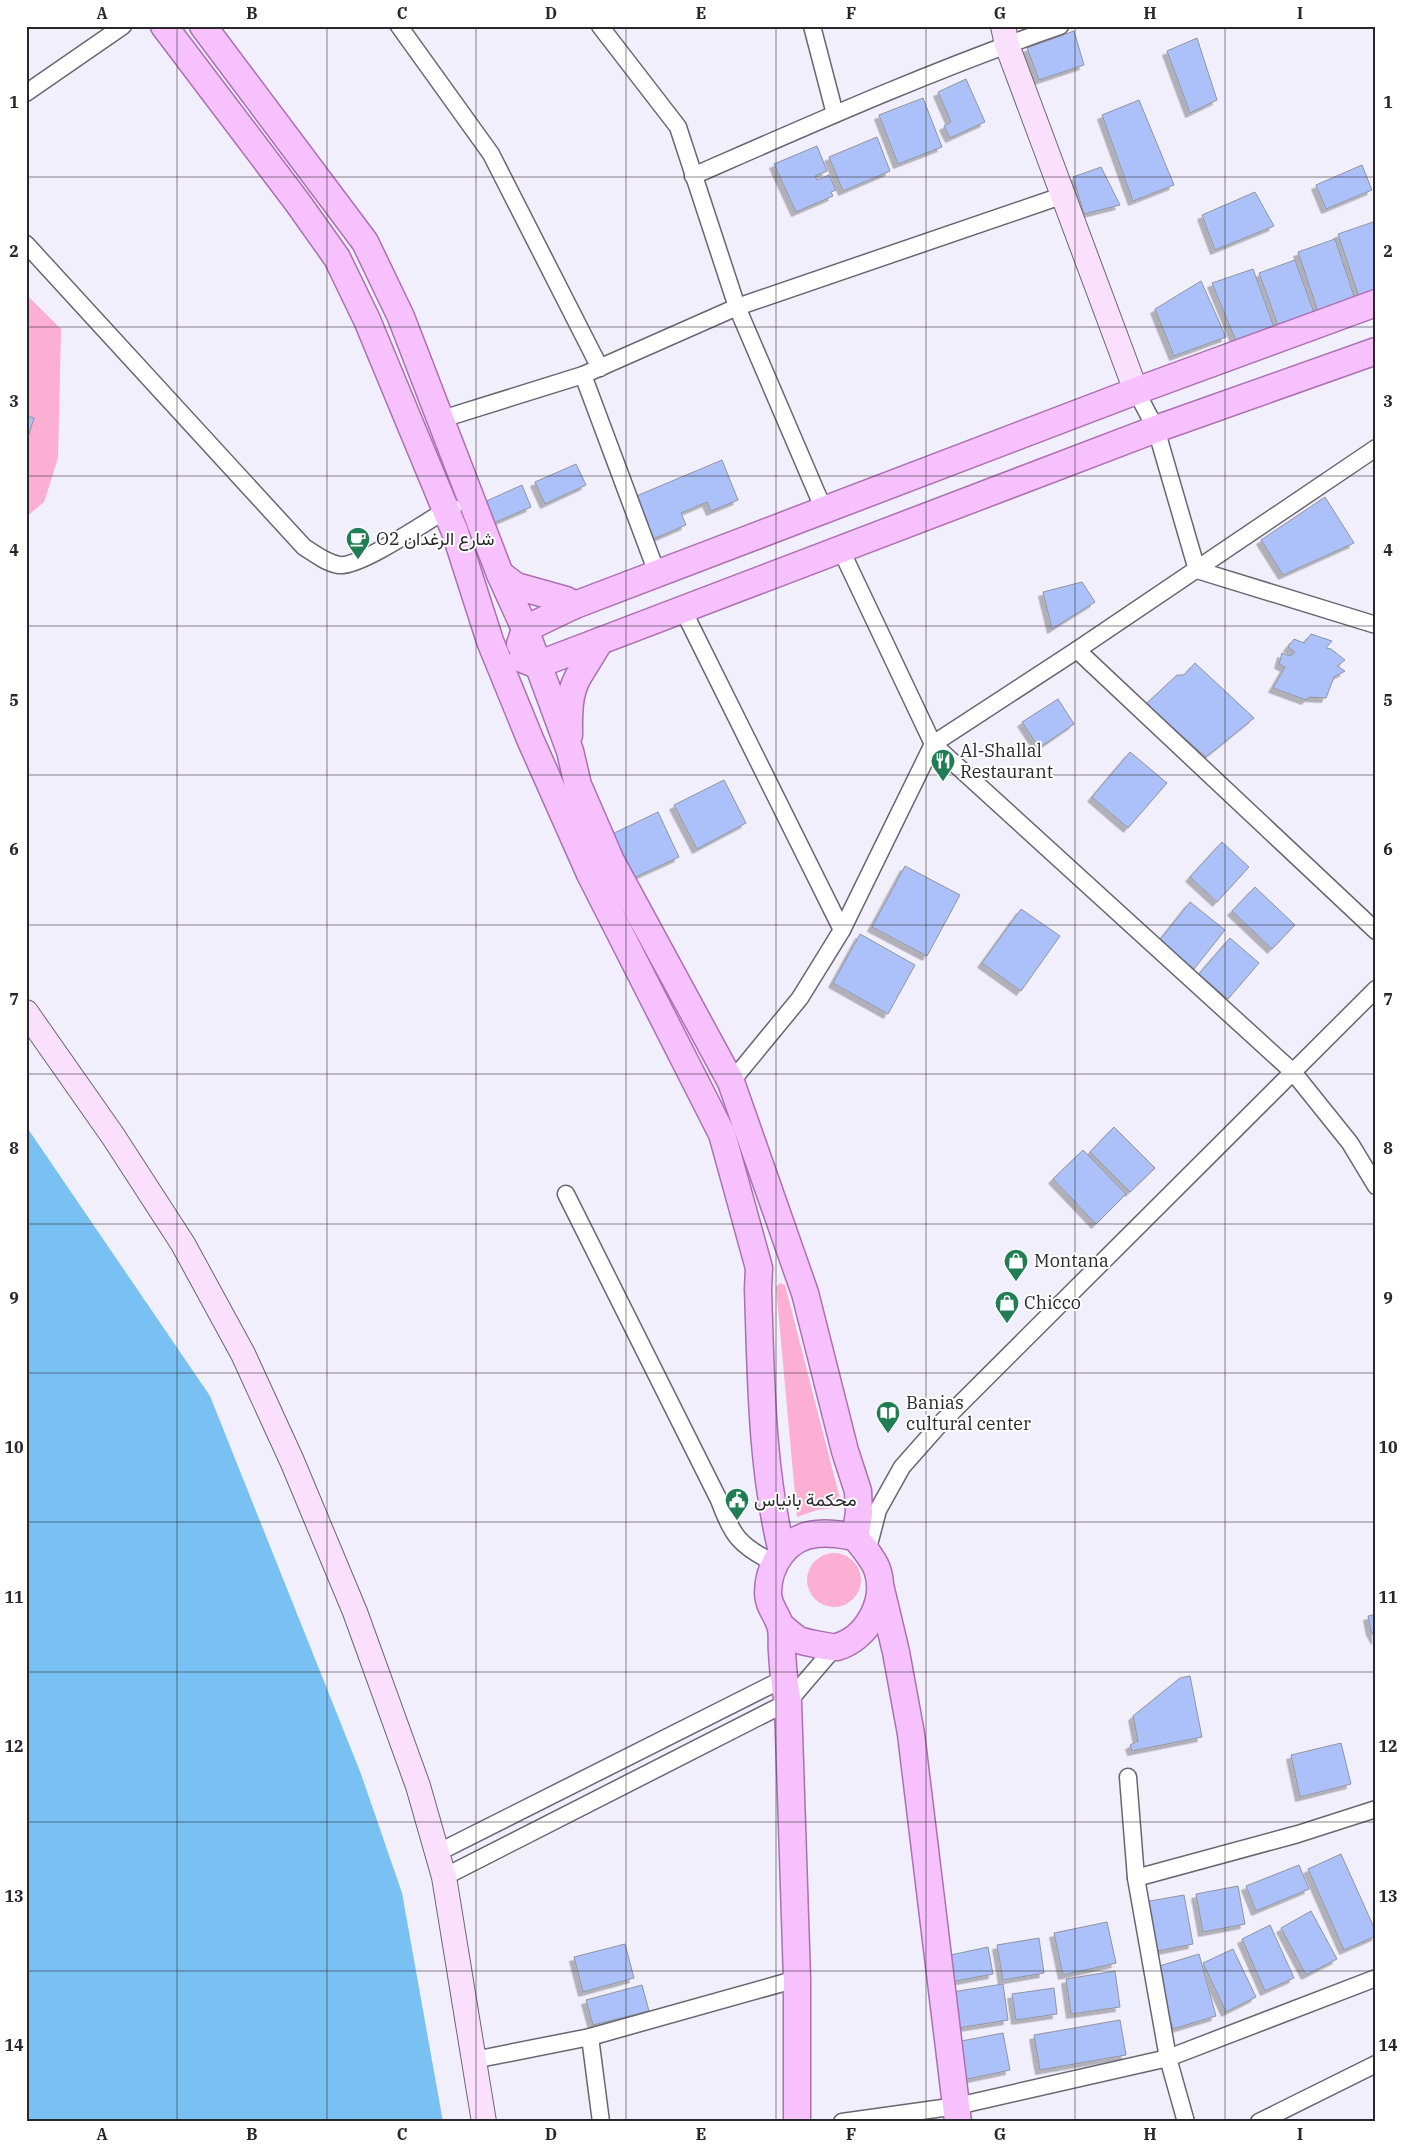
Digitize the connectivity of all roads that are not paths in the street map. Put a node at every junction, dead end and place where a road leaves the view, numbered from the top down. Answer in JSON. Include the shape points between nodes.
{"nodes":[{"id":1,"x":123,"y":26,"type":"edge"},
{"id":2,"x":164,"y":26,"type":"edge"},
{"id":3,"x":203,"y":26,"type":"edge"},
{"id":4,"x":399,"y":26,"type":"edge"},
{"id":5,"x":600,"y":26,"type":"edge"},
{"id":6,"x":812,"y":26,"type":"edge"},
{"id":7,"x":1060,"y":26,"type":"edge"},
{"id":8,"x":1005,"y":35,"type":"edge"},
{"id":9,"x":26,"y":93,"type":"edge"},
{"id":10,"x":835,"y":114,"type":"junction"},
{"id":11,"x":692,"y":176,"type":"junction"},
{"id":12,"x":1064,"y":195,"type":"junction"},
{"id":13,"x":26,"y":244,"type":"edge"},
{"id":14,"x":1376,"y":304,"type":"edge"},
{"id":15,"x":737,"y":307,"type":"junction"},
{"id":16,"x":1376,"y":351,"type":"edge"},
{"id":17,"x":600,"y":368,"type":"junction"},
{"id":18,"x":583,"y":375,"type":"junction"},
{"id":19,"x":1136,"y":391,"type":"junction"},
{"id":20,"x":442,"y":419,"type":"junction"},
{"id":21,"x":1156,"y":429,"type":"junction"},
{"id":22,"x":1376,"y":448,"type":"edge"},
{"id":23,"x":472,"y":503,"type":"junction"},
{"id":24,"x":824,"y":510,"type":"junction"},
{"id":25,"x":450,"y":521,"type":"junction"},
{"id":26,"x":841,"y":550,"type":"junction"},
{"id":27,"x":1197,"y":570,"type":"junction"},
{"id":28,"x":657,"y":573,"type":"junction"},
{"id":29,"x":500,"y":574,"type":"junction"},
{"id":30,"x":575,"y":605,"type":"junction"},
{"id":31,"x":683,"y":610,"type":"junction"},
{"id":32,"x":1376,"y":625,"type":"edge"},
{"id":33,"x":526,"y":629,"type":"junction"},
{"id":34,"x":600,"y":641,"type":"junction"},
{"id":35,"x":1078,"y":650,"type":"junction"},
{"id":36,"x":526,"y":660,"type":"junction"},
{"id":37,"x":530,"y":739,"type":"junction"},
{"id":38,"x":933,"y":744,"type":"junction"},
{"id":39,"x":570,"y":750,"type":"junction"},
{"id":40,"x":842,"y":930,"type":"junction"},
{"id":41,"x":1376,"y":931,"type":"edge"},
{"id":42,"x":1376,"y":989,"type":"edge"},
{"id":43,"x":26,"y":1012,"type":"edge"},
{"id":44,"x":1293,"y":1072,"type":"junction"},
{"id":45,"x":731,"y":1082,"type":"junction"},
{"id":46,"x":1376,"y":1186,"type":"edge"},
{"id":47,"x":566,"y":1194,"type":"dead end"},
{"id":48,"x":791,"y":1255,"type":"junction"},
{"id":49,"x":759,"y":1268,"type":"junction"},
{"id":50,"x":861,"y":1545,"type":"junction"},
{"id":51,"x":778,"y":1557,"type":"junction"},
{"id":52,"x":881,"y":1588,"type":"junction"},
{"id":53,"x":780,"y":1625,"type":"junction"},
{"id":54,"x":835,"y":1647,"type":"junction"},
{"id":55,"x":786,"y":1690,"type":"junction"},
{"id":56,"x":1128,"y":1778,"type":"dead end"},
{"id":57,"x":1376,"y":1809,"type":"edge"},
{"id":58,"x":436,"y":1853,"type":"junction"},
{"id":59,"x":444,"y":1878,"type":"junction"},
{"id":60,"x":1136,"y":1878,"type":"junction"},
{"id":61,"x":1376,"y":1978,"type":"edge"},
{"id":62,"x":797,"y":1979,"type":"junction"},
{"id":63,"x":590,"y":2037,"type":"junction"},
{"id":64,"x":1168,"y":2058,"type":"junction"},
{"id":65,"x":474,"y":2060,"type":"junction"},
{"id":66,"x":1376,"y":2064,"type":"edge"},
{"id":67,"x":957,"y":2114,"type":"edge"},
{"id":68,"x":484,"y":2122,"type":"edge"},
{"id":69,"x":600,"y":2122,"type":"edge"},
{"id":70,"x":797,"y":2122,"type":"edge"},
{"id":71,"x":842,"y":2122,"type":"edge"},
{"id":72,"x":1186,"y":2122,"type":"edge"},
{"id":73,"x":1259,"y":2122,"type":"edge"}],
"edges":[{"from":1,"to":9,"type":"street"},
{"from":2,"to":25,"type":"main road","via":[[337,258],[367,320]]},
{"from":3,"to":20,"type":"main road","via":[[365,242],[401,317]]},
{"from":4,"to":17,"type":"street","via":[[491,154]]},
{"from":5,"to":11,"type":"street","via":[[678,127]]},
{"from":6,"to":10,"type":"street"},
{"from":7,"to":8,"type":"street"},
{"from":8,"to":10,"type":"street"},
{"from":8,"to":12,"type":"street"},
{"from":10,"to":11,"type":"street"},
{"from":11,"to":15,"type":"street"},
{"from":12,"to":15,"type":"street"},
{"from":12,"to":19,"type":"street"},
{"from":13,"to":25,"type":"street","via":[[304,547],[340,565],[360,560]]},
{"from":14,"to":19,"type":"main road"},
{"from":15,"to":17,"type":"street"},
{"from":15,"to":24,"type":"street"},
{"from":16,"to":21,"type":"main road"},
{"from":17,"to":18,"type":"street"},
{"from":18,"to":20,"type":"street"},
{"from":18,"to":28,"type":"street"},
{"from":19,"to":21,"type":"street"},
{"from":19,"to":24,"type":"main road"},
{"from":20,"to":23,"type":"main road"},
{"from":21,"to":26,"type":"main road"},
{"from":21,"to":27,"type":"street"},
{"from":22,"to":27,"type":"street"},
{"from":23,"to":25,"type":"street"},
{"from":23,"to":29,"type":"main road"},
{"from":24,"to":28,"type":"main road"},
{"from":25,"to":36,"type":"main road","via":[[471,549],[509,645]]},
{"from":25,"to":37,"type":"main road","via":[[490,640]]},
{"from":26,"to":31,"type":"main road"},
{"from":26,"to":38,"type":"street"},
{"from":27,"to":32,"type":"street"},
{"from":27,"to":35,"type":"street"},
{"from":28,"to":30,"type":"main road"},
{"from":29,"to":30,"type":"main road","via":[[516,586]]},
{"from":29,"to":33,"type":"main road"},
{"from":30,"to":33,"type":"main road"},
{"from":31,"to":34,"type":"main road"},
{"from":31,"to":40,"type":"street"},
{"from":33,"to":36,"type":"main road"},
{"from":34,"to":36,"type":"main road"},
{"from":34,"to":39,"type":"main road","via":[[577,678],[572,694]]},
{"from":35,"to":38,"type":"street"},
{"from":35,"to":41,"type":"street"},
{"from":36,"to":37,"type":"main road","via":[[521,684],[530,712]]},
{"from":36,"to":39,"type":"main road"},
{"from":37,"to":49,"type":"main road","via":[[590,874],[722,1134]]},
{"from":38,"to":40,"type":"street"},
{"from":38,"to":44,"type":"street"},
{"from":39,"to":45,"type":"main road","via":[[578,785],[611,861]]},
{"from":40,"to":45,"type":"street","via":[[800,998]]},
{"from":42,"to":44,"type":"street"},
{"from":43,"to":58,"type":"street","via":[[113,1136],[182,1244],[243,1354],[355,1612],[418,1786]]},
{"from":44,"to":46,"type":"street","via":[[1350,1143]]},
{"from":44,"to":50,"type":"street","via":[[940,1424],[902,1467]]},
{"from":45,"to":48,"type":"main road"},
{"from":47,"to":51,"type":"street","via":[[728,1524],[751,1552]]},
{"from":48,"to":49,"type":"main road"},
{"from":48,"to":50,"type":"main road","via":[[858,1491]]},
{"from":49,"to":51,"type":"main road","via":[[762,1419]]},
{"from":50,"to":51,"type":"main road","via":[[834,1534],[815,1534],[797,1540]]},
{"from":50,"to":52,"type":"main road","via":[[877,1569]]},
{"from":51,"to":53,"type":"main road","via":[[768,1594]]},
{"from":52,"to":54,"type":"main road","via":[[878,1606],[869,1624],[850,1640]]},
{"from":52,"to":67,"type":"main road","via":[[911,1734]]},
{"from":53,"to":54,"type":"main road","via":[[800,1641]]},
{"from":53,"to":55,"type":"main road"},
{"from":54,"to":55,"type":"street"},
{"from":55,"to":58,"type":"street"},
{"from":55,"to":59,"type":"street"},
{"from":55,"to":62,"type":"main road"},
{"from":56,"to":60,"type":"street"},
{"from":57,"to":60,"type":"street"},
{"from":58,"to":59,"type":"street"},
{"from":59,"to":65,"type":"street"},
{"from":60,"to":64,"type":"street"},
{"from":61,"to":64,"type":"street"},
{"from":62,"to":63,"type":"street"},
{"from":62,"to":70,"type":"main road"},
{"from":63,"to":65,"type":"street"},
{"from":63,"to":69,"type":"street"},
{"from":64,"to":67,"type":"street"},
{"from":64,"to":72,"type":"street"},
{"from":65,"to":68,"type":"street"},
{"from":66,"to":73,"type":"street"},
{"from":67,"to":71,"type":"street"}]}
